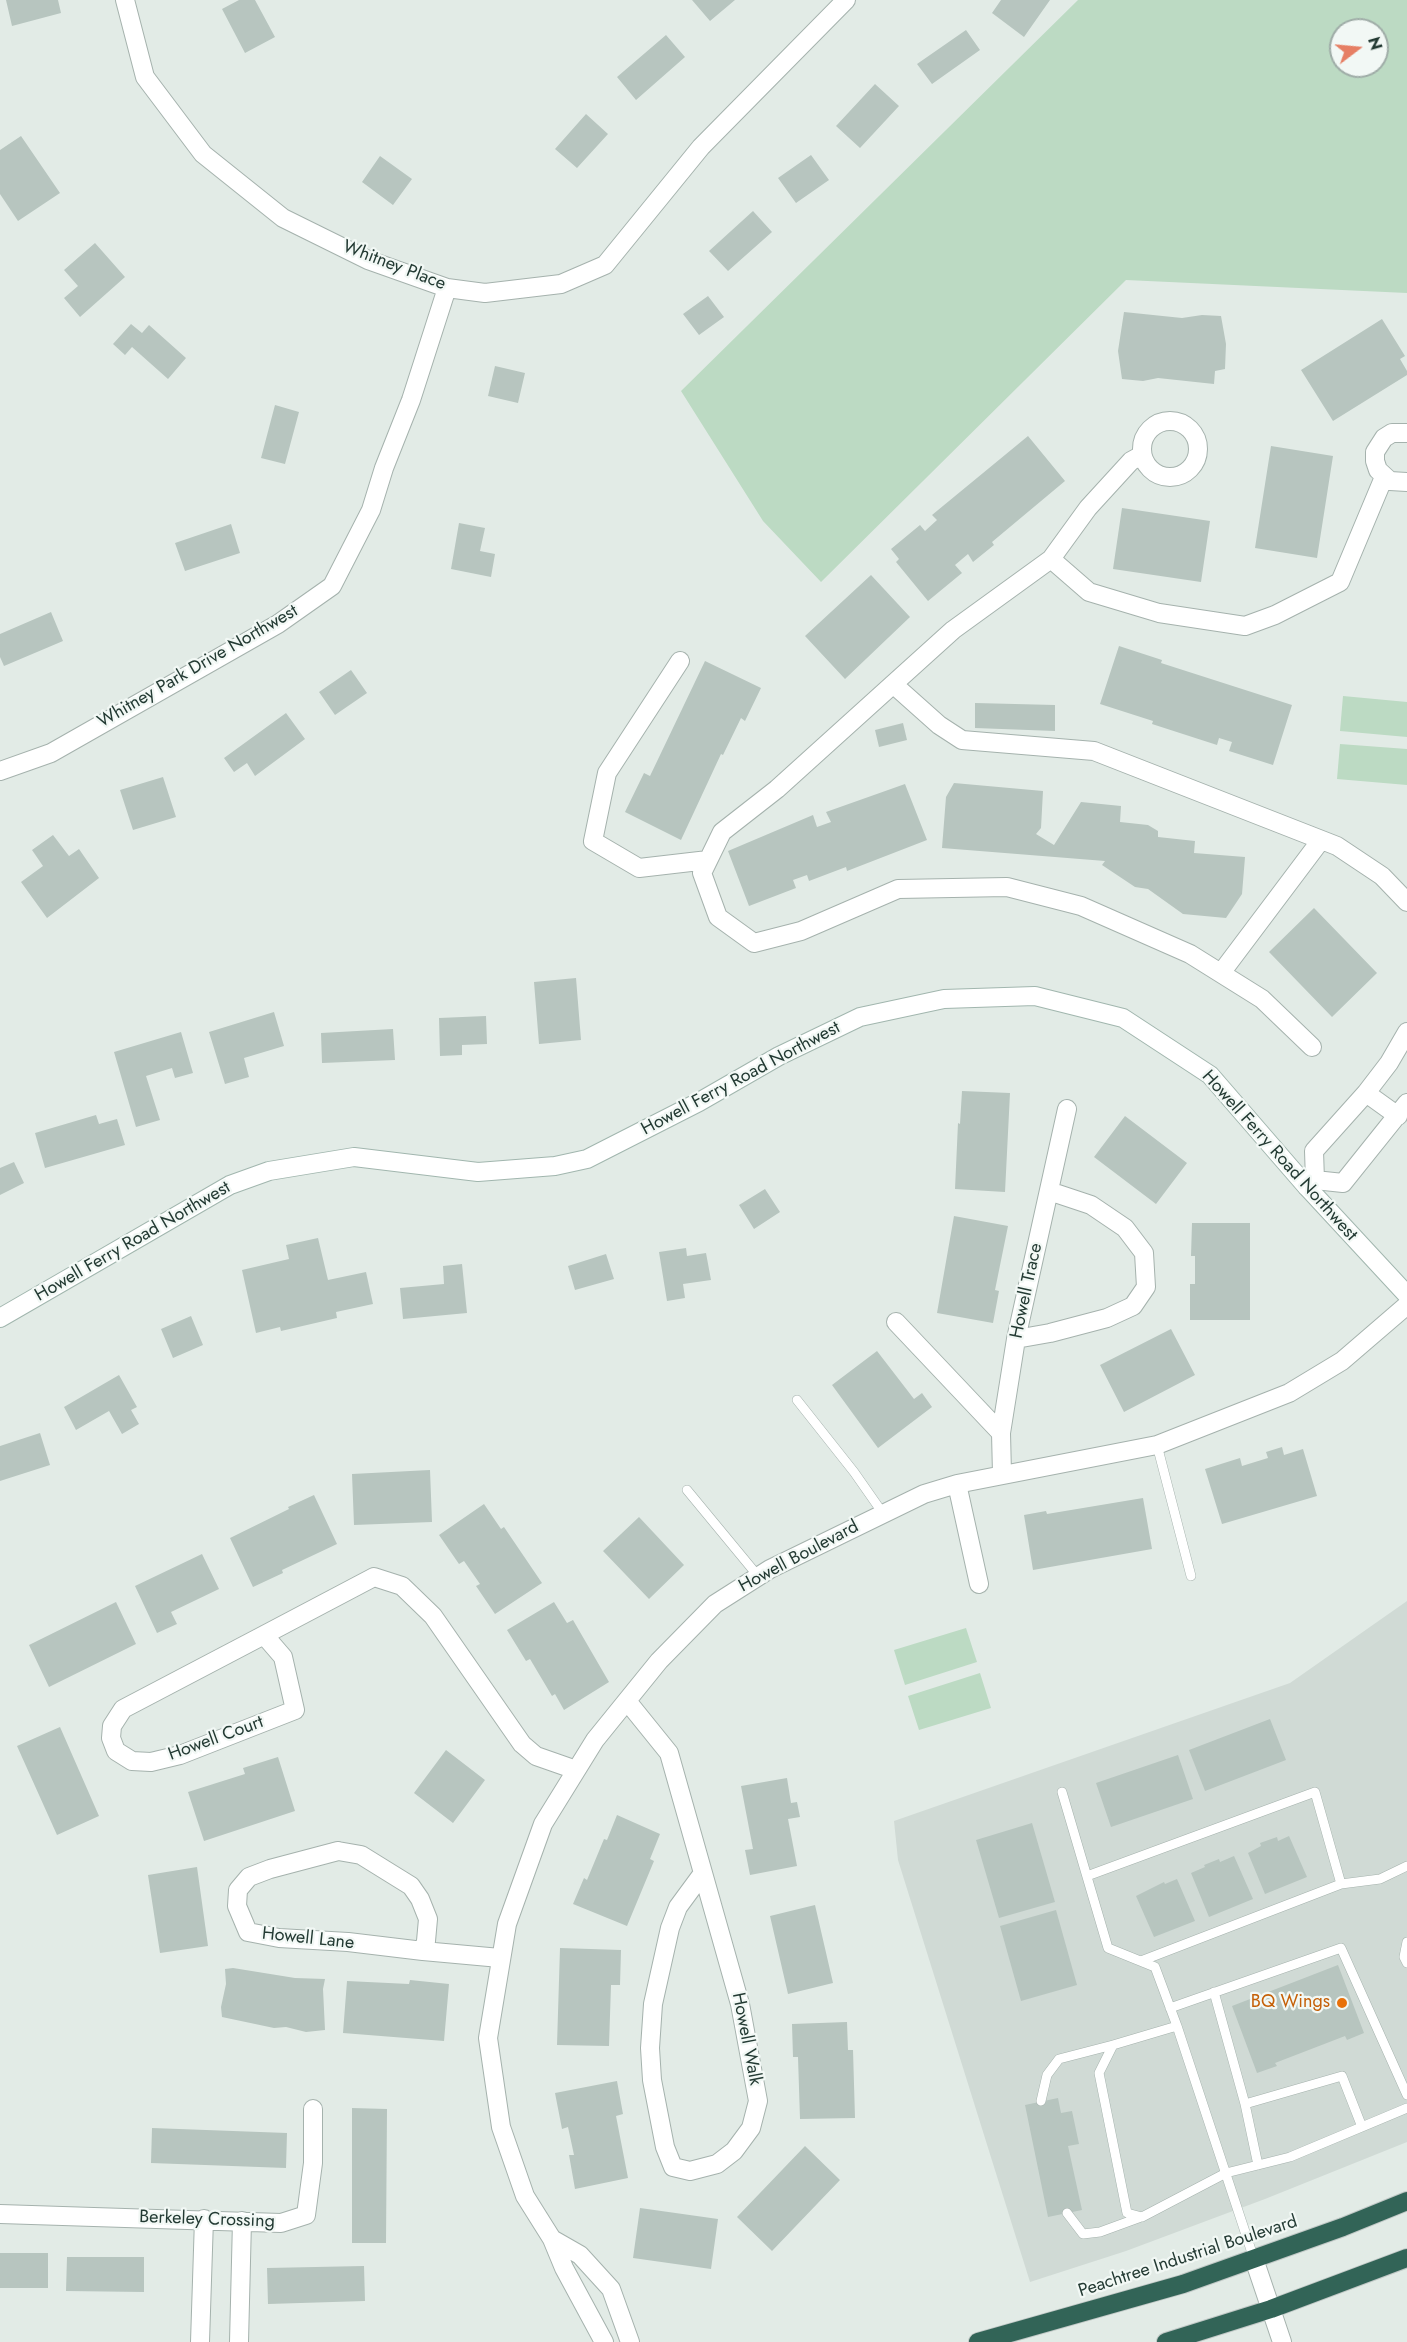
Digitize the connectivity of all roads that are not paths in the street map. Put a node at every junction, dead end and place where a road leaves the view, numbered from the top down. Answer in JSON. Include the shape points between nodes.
{"nodes":[{"id":1,"x":125,"y":0,"type":"edge"},
{"id":2,"x":846,"y":0,"type":"edge"},
{"id":3,"x":447,"y":288,"type":"junction"},
{"id":4,"x":1407,"y":432,"type":"edge"},
{"id":5,"x":1142,"y":455,"type":"dead end"},
{"id":6,"x":1384,"y":477,"type":"junction"},
{"id":7,"x":1407,"y":482,"type":"edge"},
{"id":8,"x":1051,"y":559,"type":"junction"},
{"id":9,"x":680,"y":661,"type":"dead end"},
{"id":10,"x":893,"y":684,"type":"junction"},
{"id":11,"x":0,"y":771,"type":"edge"},
{"id":12,"x":1321,"y":840,"type":"junction"},
{"id":13,"x":708,"y":860,"type":"junction"},
{"id":14,"x":1407,"y":902,"type":"edge"},
{"id":15,"x":1221,"y":973,"type":"junction"},
{"id":16,"x":1407,"y":1032,"type":"edge"},
{"id":17,"x":1312,"y":1047,"type":"dead end"},
{"id":18,"x":1366,"y":1093,"type":"junction"},
{"id":19,"x":1067,"y":1109,"type":"dead end"},
{"id":20,"x":1402,"y":1109,"type":"edge"},
{"id":21,"x":1311,"y":1184,"type":"junction"},
{"id":22,"x":1049,"y":1191,"type":"junction"},
{"id":23,"x":1407,"y":1295,"type":"edge"},
{"id":24,"x":1407,"y":1305,"type":"edge"},
{"id":25,"x":0,"y":1318,"type":"edge"},
{"id":26,"x":896,"y":1322,"type":"dead end"},
{"id":27,"x":1016,"y":1339,"type":"junction"},
{"id":28,"x":796,"y":1400,"type":"dead end"},
{"id":29,"x":1000,"y":1434,"type":"junction"},
{"id":30,"x":1157,"y":1445,"type":"junction"},
{"id":31,"x":1002,"y":1474,"type":"junction"},
{"id":32,"x":957,"y":1484,"type":"junction"},
{"id":33,"x":687,"y":1490,"type":"dead end"},
{"id":34,"x":882,"y":1512,"type":"junction"},
{"id":35,"x":758,"y":1576,"type":"junction"},
{"id":36,"x":1191,"y":1576,"type":"dead end"},
{"id":37,"x":979,"y":1584,"type":"dead end"},
{"id":38,"x":264,"y":1635,"type":"junction"},
{"id":39,"x":627,"y":1701,"type":"junction"},
{"id":40,"x":576,"y":1770,"type":"junction"},
{"id":41,"x":1062,"y":1792,"type":"dead end"},
{"id":42,"x":1407,"y":1866,"type":"edge"},
{"id":43,"x":703,"y":1873,"type":"junction"},
{"id":44,"x":1087,"y":1876,"type":"junction"},
{"id":45,"x":1341,"y":1884,"type":"junction"},
{"id":46,"x":1407,"y":1942,"type":"edge"},
{"id":47,"x":423,"y":1951,"type":"junction"},
{"id":48,"x":500,"y":1958,"type":"junction"},
{"id":49,"x":1141,"y":1961,"type":"junction"},
{"id":50,"x":1407,"y":1963,"type":"edge"},
{"id":51,"x":1214,"y":1992,"type":"junction"},
{"id":52,"x":1170,"y":2008,"type":"junction"},
{"id":53,"x":1177,"y":2026,"type":"junction"},
{"id":54,"x":1113,"y":2045,"type":"junction"},
{"id":55,"x":1407,"y":2095,"type":"edge"},
{"id":56,"x":1041,"y":2101,"type":"dead end"},
{"id":57,"x":1245,"y":2104,"type":"junction"},
{"id":58,"x":1407,"y":2108,"type":"edge"},
{"id":59,"x":313,"y":2109,"type":"dead end"},
{"id":60,"x":1362,"y":2127,"type":"junction"},
{"id":61,"x":1258,"y":2165,"type":"junction"},
{"id":62,"x":1226,"y":2173,"type":"junction"},
{"id":63,"x":1407,"y":2201,"type":"edge"},
{"id":64,"x":1066,"y":2213,"type":"dead end"},
{"id":65,"x":0,"y":2214,"type":"edge"},
{"id":66,"x":1142,"y":2217,"type":"junction"},
{"id":67,"x":204,"y":2219,"type":"junction"},
{"id":68,"x":242,"y":2221,"type":"junction"},
{"id":69,"x":552,"y":2239,"type":"junction"},
{"id":70,"x":1407,"y":2258,"type":"edge"},
{"id":71,"x":1254,"y":2259,"type":"junction"},
{"id":72,"x":1271,"y":2309,"type":"junction"},
{"id":73,"x":200,"y":2342,"type":"edge"},
{"id":74,"x":239,"y":2342,"type":"edge"},
{"id":75,"x":604,"y":2342,"type":"edge"},
{"id":76,"x":630,"y":2342,"type":"edge"},
{"id":77,"x":978,"y":2342,"type":"edge"},
{"id":78,"x":1166,"y":2342,"type":"edge"},
{"id":79,"x":1282,"y":2342,"type":"edge"}],
"edges":[{"from":1,"to":3,"type":"street","name":"Whitney Place","via":[[145,77],[203,154],[283,218],[368,260]]},
{"from":2,"to":3,"type":"street","name":"Whitney Place","via":[[701,147],[605,265],[561,284],[485,293]]},
{"from":3,"to":11,"type":"street","name":"Whitney Park Drive Northwest","via":[[371,510],[332,586],[278,624],[51,753]]},
{"from":4,"to":6,"type":"street","via":[[1392,433],[1378,444],[1375,461]]},
{"from":5,"to":8,"type":"street","via":[[1131,461],[1088,508]]},
{"from":6,"to":7,"type":"street"},
{"from":6,"to":8,"type":"street","via":[[1340,582],[1245,626],[1159,613],[1089,592]]},
{"from":8,"to":10,"type":"street","via":[[952,630]]},
{"from":9,"to":13,"type":"street","via":[[607,773],[593,842],[639,868]]},
{"from":10,"to":12,"type":"street","via":[[962,740],[1094,751]]},
{"from":10,"to":13,"type":"street","via":[[777,789],[722,832]]},
{"from":12,"to":14,"type":"street","via":[[1382,876]]},
{"from":12,"to":15,"type":"street"},
{"from":13,"to":15,"type":"street","via":[[702,873],[717,918],[754,943],[801,931],[898,889],[1007,887],[1081,906],[1190,954]]},
{"from":15,"to":17,"type":"street","via":[[1262,999]]},
{"from":16,"to":18,"type":"street"},
{"from":18,"to":20,"type":"street"},
{"from":18,"to":21,"type":"street","via":[[1314,1151]]},
{"from":19,"to":22,"type":"street","name":"Howell Trace"},
{"from":20,"to":21,"type":"street","via":[[1343,1183]]},
{"from":21,"to":23,"type":"street","name":"Howell Ferry Road Northwest"},
{"from":21,"to":25,"type":"street","name":"Howell Ferry Road Northwest","via":[[1210,1075],[1123,1018],[1035,996],[944,999],[860,1017],[778,1056],[587,1160],[478,1172],[354,1156],[269,1171],[230,1185]]},
{"from":22,"to":27,"type":"street","name":"Howell Trace"},
{"from":22,"to":27,"type":"street","via":[[1091,1206],[1125,1228],[1144,1253],[1146,1287],[1133,1306],[1107,1318]]},
{"from":24,"to":30,"type":"street","name":"Howell Boulevard","via":[[1342,1361],[1289,1394]]},
{"from":26,"to":29,"type":"street"},
{"from":27,"to":29,"type":"street","name":"Howell Trace"},
{"from":28,"to":34,"type":"lane"},
{"from":29,"to":31,"type":"street","name":"Howell Trace"},
{"from":30,"to":31,"type":"street","name":"Howell Boulevard"},
{"from":30,"to":36,"type":"lane"},
{"from":31,"to":32,"type":"street","name":"Howell Boulevard"},
{"from":32,"to":34,"type":"street","name":"Howell Boulevard"},
{"from":32,"to":37,"type":"street"},
{"from":33,"to":35,"type":"lane"},
{"from":34,"to":35,"type":"street","name":"Howell Boulevard"},
{"from":35,"to":39,"type":"street","name":"Howell Boulevard","via":[[715,1604],[659,1660]]},
{"from":38,"to":38,"type":"street","name":"Howell Court","via":[[123,1709],[112,1726],[116,1751],[132,1761],[151,1762],[180,1755],[295,1710],[283,1657]]},
{"from":38,"to":40,"type":"street","name":"Howell Court","via":[[374,1577],[402,1586],[433,1616],[522,1744],[536,1756]]},
{"from":39,"to":40,"type":"street","name":"Howell Boulevard"},
{"from":39,"to":43,"type":"street","name":"Howell Walk","via":[[669,1753]]},
{"from":40,"to":48,"type":"street","name":"Howell Boulevard","via":[[543,1824],[507,1924]]},
{"from":41,"to":44,"type":"lane"},
{"from":42,"to":45,"type":"lane","via":[[1380,1879]]},
{"from":43,"to":43,"type":"street","name":"Howell Walk","via":[[740,2004],[758,2101],[751,2128],[734,2151],[717,2164],[690,2171],[673,2167],[665,2147],[650,2048],[653,2004],[670,1928],[678,1907]]},
{"from":44,"to":45,"type":"lane","via":[[1315,1792]]},
{"from":44,"to":49,"type":"lane","via":[[1108,1948]]},
{"from":45,"to":49,"type":"lane"},
{"from":46,"to":50,"type":"lane"},
{"from":47,"to":47,"type":"street","name":"Howell Lane","via":[[248,1932],[237,1906],[238,1890],[249,1877],[314,1856],[338,1851],[361,1855],[411,1886],[420,1899],[428,1919]]},
{"from":47,"to":48,"type":"street","name":"Howell Lane"},
{"from":48,"to":69,"type":"street","name":"Howell Boulevard","via":[[488,2038],[501,2127],[525,2196]]},
{"from":49,"to":52,"type":"lane","via":[[1155,1967]]},
{"from":51,"to":52,"type":"lane"},
{"from":51,"to":55,"type":"lane","via":[[1341,1948]]},
{"from":51,"to":57,"type":"lane"},
{"from":52,"to":53,"type":"lane"},
{"from":53,"to":54,"type":"lane"},
{"from":53,"to":62,"type":"lane"},
{"from":54,"to":56,"type":"lane","via":[[1059,2059],[1047,2075]]},
{"from":54,"to":66,"type":"lane","via":[[1099,2073],[1127,2213]]},
{"from":57,"to":60,"type":"lane","via":[[1342,2076]]},
{"from":57,"to":61,"type":"lane"},
{"from":58,"to":60,"type":"lane"},
{"from":59,"to":68,"type":"street","name":"Berkeley Crossing","via":[[313,2163],[306,2215],[281,2223]]},
{"from":60,"to":61,"type":"lane","via":[[1290,2157]]},
{"from":61,"to":62,"type":"lane"},
{"from":62,"to":66,"type":"lane"},
{"from":62,"to":71,"type":"lane"},
{"from":63,"to":71,"type":"highway","name":"Peachtree Industrial Boulevard"},
{"from":64,"to":66,"type":"lane","via":[[1083,2234]]},
{"from":65,"to":67,"type":"street","name":"Berkeley Crossing"},
{"from":67,"to":68,"type":"street","name":"Berkeley Crossing"},
{"from":67,"to":73,"type":"street"},
{"from":68,"to":74,"type":"street"},
{"from":69,"to":75,"type":"street","name":"Howell Boulevard"},
{"from":69,"to":76,"type":"street","name":"Howell Boulevard","via":[[580,2255],[611,2289]]},
{"from":70,"to":72,"type":"highway"},
{"from":71,"to":72,"type":"street"},
{"from":71,"to":77,"type":"highway","name":"Peachtree Industrial Boulevard","via":[[1128,2301]]},
{"from":72,"to":78,"type":"highway"},
{"from":72,"to":79,"type":"street"}]}
